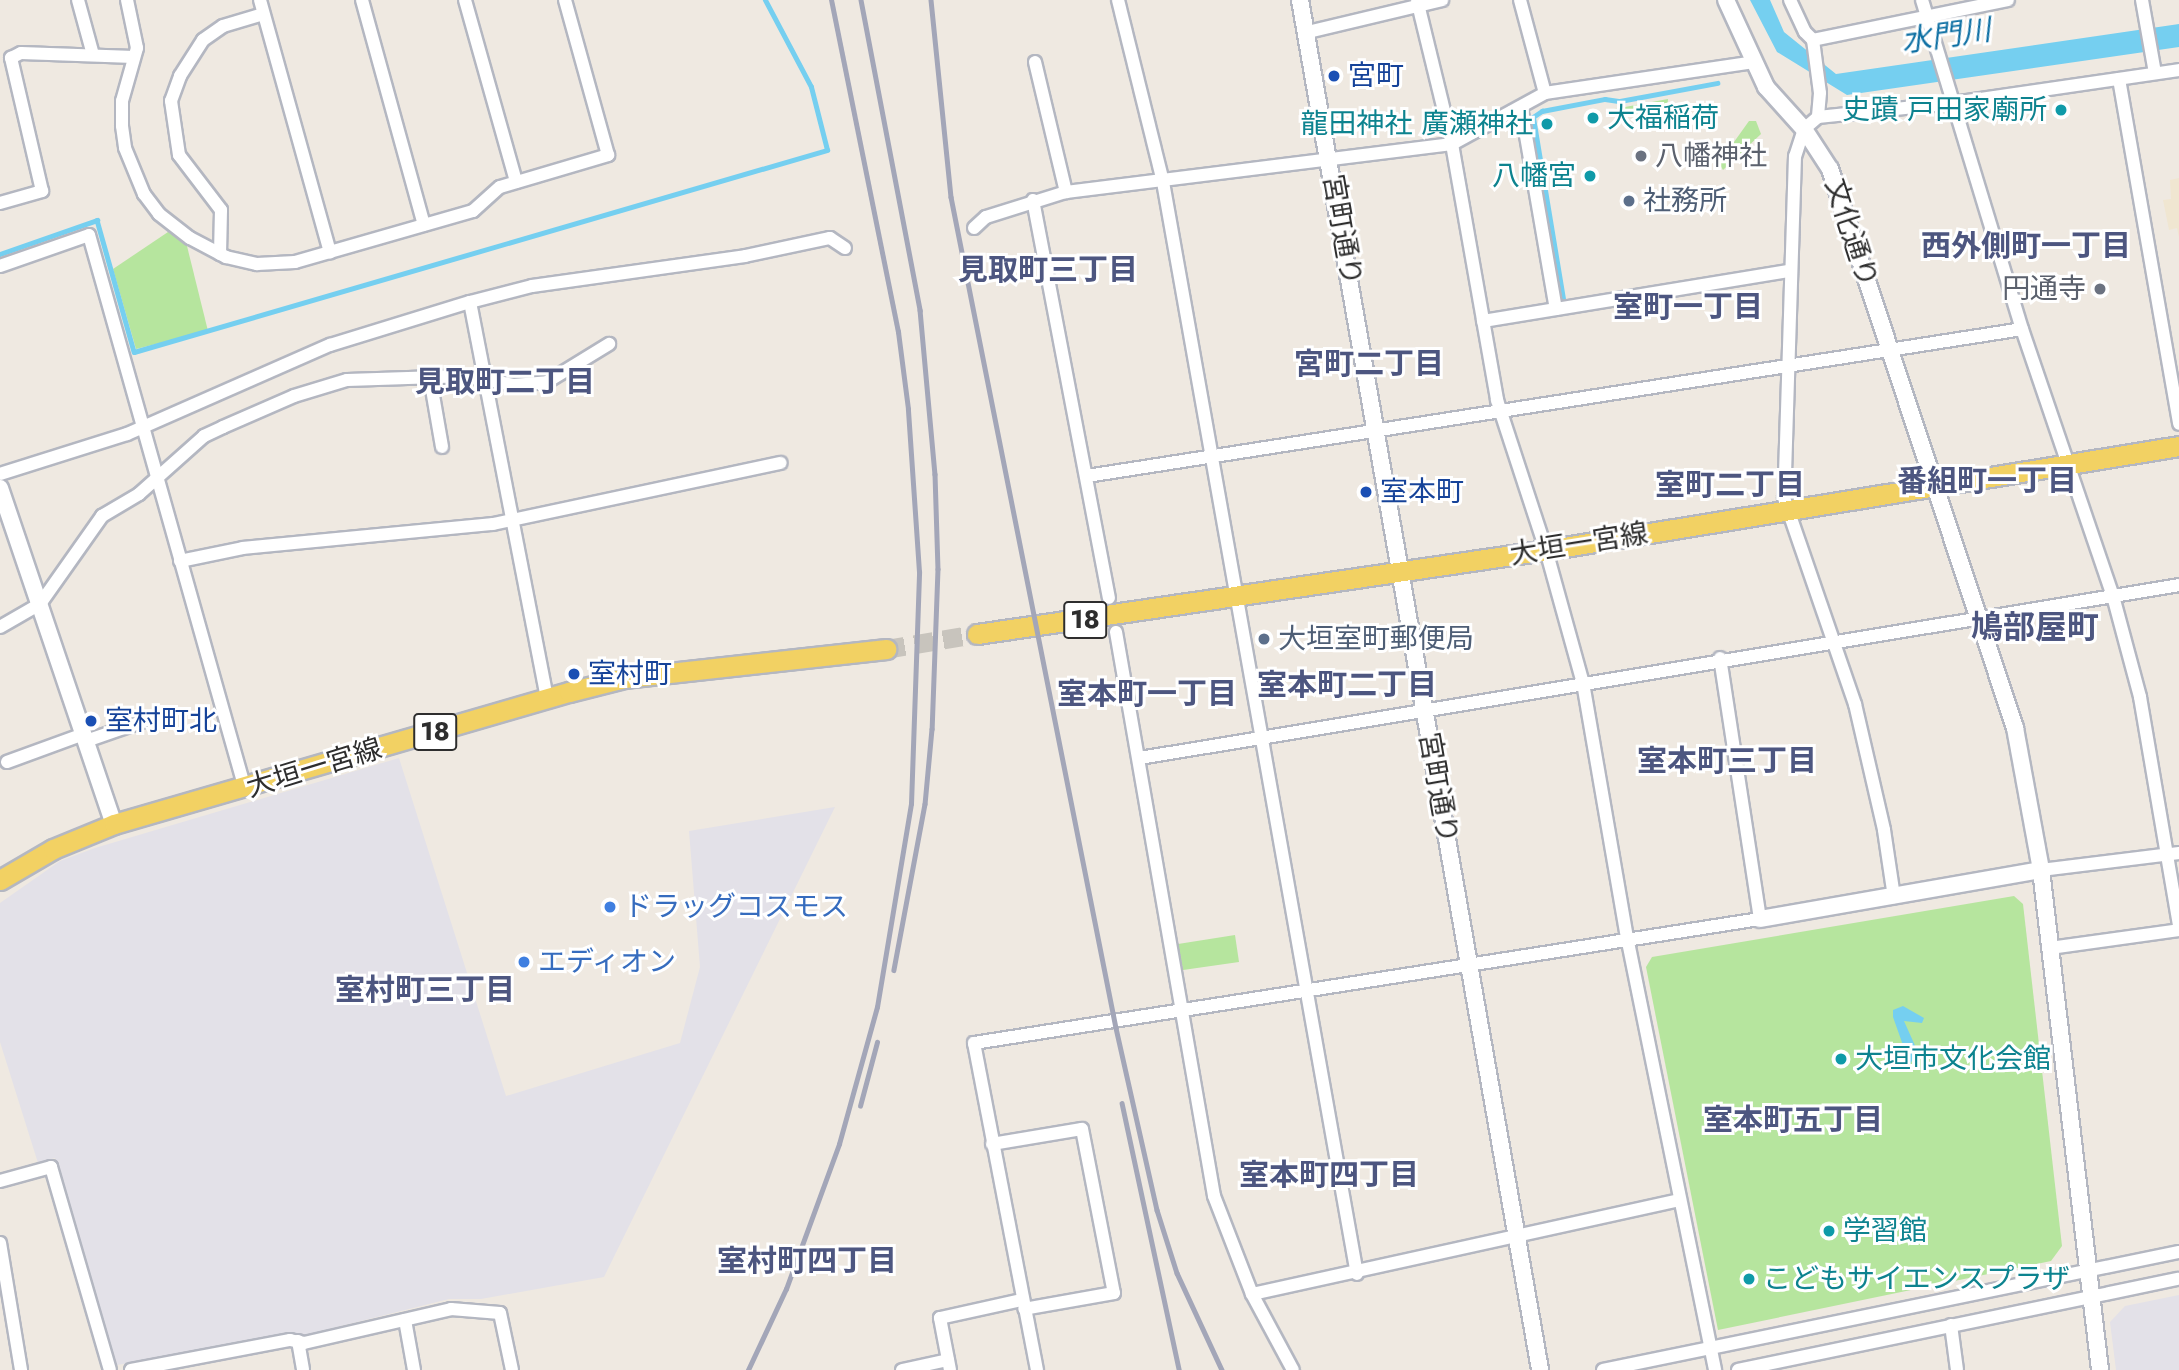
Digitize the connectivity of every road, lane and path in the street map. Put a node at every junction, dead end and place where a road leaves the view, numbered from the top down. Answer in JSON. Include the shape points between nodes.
{"nodes":[{"id":1,"x":78,"y":0,"type":"edge"},
{"id":2,"x":127,"y":0,"type":"edge"},
{"id":3,"x":260,"y":0,"type":"edge"},
{"id":4,"x":362,"y":0,"type":"edge"},
{"id":5,"x":465,"y":0,"type":"edge"},
{"id":6,"x":565,"y":0,"type":"edge"},
{"id":7,"x":1118,"y":0,"type":"edge"},
{"id":8,"x":1300,"y":0,"type":"edge"},
{"id":9,"x":1442,"y":0,"type":"edge"},
{"id":10,"x":1520,"y":0,"type":"edge"},
{"id":11,"x":1726,"y":0,"type":"edge"},
{"id":12,"x":1790,"y":0,"type":"edge"},
{"id":13,"x":1922,"y":0,"type":"edge"},
{"id":14,"x":2008,"y":0,"type":"edge"},
{"id":15,"x":2142,"y":0,"type":"edge"},
{"id":16,"x":1418,"y":3,"type":"edge"},
{"id":17,"x":263,"y":14,"type":"junction"},
{"id":18,"x":1927,"y":15,"type":"junction"},
{"id":19,"x":1308,"y":32,"type":"junction"},
{"id":20,"x":1814,"y":46,"type":"junction"},
{"id":21,"x":93,"y":55,"type":"junction"},
{"id":22,"x":134,"y":57,"type":"junction"},
{"id":23,"x":1035,"y":62,"type":"dead end"},
{"id":24,"x":1754,"y":62,"type":"junction"},
{"id":25,"x":2179,"y":70,"type":"edge"},
{"id":26,"x":2155,"y":73,"type":"junction"},
{"id":27,"x":2119,"y":79,"type":"junction"},
{"id":28,"x":1545,"y":93,"type":"junction"},
{"id":29,"x":1953,"y":103,"type":"junction"},
{"id":30,"x":1521,"y":107,"type":"junction"},
{"id":31,"x":1818,"y":117,"type":"junction"},
{"id":32,"x":1804,"y":129,"type":"junction"},
{"id":33,"x":1452,"y":144,"type":"junction"},
{"id":34,"x":1330,"y":159,"type":"junction"},
{"id":35,"x":516,"y":182,"type":"junction"},
{"id":36,"x":1163,"y":182,"type":"junction"},
{"id":37,"x":1066,"y":192,"type":"junction"},
{"id":38,"x":1032,"y":200,"type":"junction"},
{"id":39,"x":0,"y":203,"type":"edge"},
{"id":40,"x":424,"y":225,"type":"junction"},
{"id":41,"x":974,"y":228,"type":"dead end"},
{"id":42,"x":845,"y":248,"type":"dead end"},
{"id":43,"x":330,"y":252,"type":"junction"},
{"id":44,"x":220,"y":254,"type":"junction"},
{"id":45,"x":0,"y":266,"type":"edge"},
{"id":46,"x":1790,"y":271,"type":"junction"},
{"id":47,"x":470,"y":302,"type":"junction"},
{"id":48,"x":1556,"y":309,"type":"junction"},
{"id":49,"x":1483,"y":321,"type":"junction"},
{"id":50,"x":2022,"y":329,"type":"junction"},
{"id":51,"x":609,"y":344,"type":"dead end"},
{"id":52,"x":1889,"y":349,"type":"junction"},
{"id":53,"x":1787,"y":365,"type":"junction"},
{"id":54,"x":430,"y":377,"type":"junction"},
{"id":55,"x":485,"y":381,"type":"junction"},
{"id":56,"x":1500,"y":412,"type":"junction"},
{"id":57,"x":2179,"y":424,"type":"edge"},
{"id":58,"x":142,"y":427,"type":"junction"},
{"id":59,"x":1376,"y":430,"type":"junction"},
{"id":60,"x":2179,"y":446,"type":"edge"},
{"id":61,"x":442,"y":447,"type":"dead end"},
{"id":62,"x":1212,"y":457,"type":"junction"},
{"id":63,"x":780,"y":463,"type":"dead end"},
{"id":64,"x":2071,"y":463,"type":"junction"},
{"id":65,"x":0,"y":474,"type":"edge"},
{"id":66,"x":1087,"y":476,"type":"junction"},
{"id":67,"x":158,"y":478,"type":"junction"},
{"id":68,"x":1936,"y":487,"type":"junction"},
{"id":69,"x":0,"y":488,"type":"edge"},
{"id":70,"x":1790,"y":509,"type":"junction"},
{"id":71,"x":511,"y":519,"type":"junction"},
{"id":72,"x":1546,"y":550,"type":"junction"},
{"id":73,"x":180,"y":561,"type":"junction"},
{"id":74,"x":1401,"y":571,"type":"junction"},
{"id":75,"x":2179,"y":585,"type":"edge"},
{"id":76,"x":2113,"y":596,"type":"junction"},
{"id":77,"x":1109,"y":598,"type":"dead end"},
{"id":78,"x":1238,"y":598,"type":"junction"},
{"id":79,"x":40,"y":604,"type":"junction"},
{"id":80,"x":1980,"y":620,"type":"junction"},
{"id":81,"x":0,"y":627,"type":"edge"},
{"id":82,"x":1116,"y":632,"type":"dead end"},
{"id":83,"x":977,"y":634,"type":"tunnel mouth"},
{"id":84,"x":1834,"y":643,"type":"junction"},
{"id":85,"x":886,"y":649,"type":"tunnel mouth"},
{"id":86,"x":1720,"y":658,"type":"junction"},
{"id":87,"x":1583,"y":683,"type":"junction"},
{"id":88,"x":547,"y":698,"type":"junction"},
{"id":89,"x":1424,"y":712,"type":"junction"},
{"id":90,"x":147,"y":720,"type":"dead end"},
{"id":91,"x":85,"y":737,"type":"junction"},
{"id":92,"x":1265,"y":737,"type":"junction"},
{"id":93,"x":1140,"y":758,"type":"junction"},
{"id":94,"x":7,"y":762,"type":"dead end"},
{"id":95,"x":245,"y":789,"type":"junction"},
{"id":96,"x":114,"y":824,"type":"junction"},
{"id":97,"x":2175,"y":853,"type":"edge"},
{"id":98,"x":2041,"y":870,"type":"junction"},
{"id":99,"x":0,"y":880,"type":"edge"},
{"id":100,"x":1894,"y":897,"type":"junction"},
{"id":101,"x":1760,"y":919,"type":"junction"},
{"id":102,"x":2179,"y":928,"type":"edge"},
{"id":103,"x":1627,"y":937,"type":"junction"},
{"id":104,"x":2050,"y":948,"type":"junction"},
{"id":105,"x":1469,"y":962,"type":"junction"},
{"id":106,"x":1305,"y":991,"type":"junction"},
{"id":107,"x":1181,"y":1009,"type":"junction"},
{"id":108,"x":992,"y":1144,"type":"junction"},
{"id":109,"x":0,"y":1181,"type":"edge"},
{"id":110,"x":1679,"y":1200,"type":"junction"},
{"id":111,"x":1518,"y":1237,"type":"junction"},
{"id":112,"x":0,"y":1243,"type":"edge"},
{"id":113,"x":2179,"y":1252,"type":"edge"},
{"id":114,"x":2088,"y":1271,"type":"junction"},
{"id":115,"x":1357,"y":1274,"type":"junction"},
{"id":116,"x":2179,"y":1279,"type":"edge"},
{"id":117,"x":1252,"y":1294,"type":"junction"},
{"id":118,"x":2091,"y":1296,"type":"junction"},
{"id":119,"x":1023,"y":1305,"type":"junction"},
{"id":120,"x":405,"y":1320,"type":"junction"},
{"id":121,"x":1951,"y":1325,"type":"junction"},
{"id":122,"x":298,"y":1341,"type":"junction"},
{"id":123,"x":1710,"y":1347,"type":"junction"},
{"id":124,"x":949,"y":1365,"type":"edge"},
{"id":125,"x":162,"y":1367,"type":"edge"},
{"id":126,"x":21,"y":1370,"type":"edge"},
{"id":127,"x":110,"y":1370,"type":"edge"},
{"id":128,"x":131,"y":1370,"type":"edge"},
{"id":129,"x":303,"y":1370,"type":"edge"},
{"id":130,"x":414,"y":1370,"type":"edge"},
{"id":131,"x":512,"y":1370,"type":"edge"},
{"id":132,"x":902,"y":1370,"type":"edge"},
{"id":133,"x":1037,"y":1370,"type":"edge"},
{"id":134,"x":1293,"y":1370,"type":"edge"},
{"id":135,"x":1540,"y":1370,"type":"edge"},
{"id":136,"x":1603,"y":1370,"type":"edge"},
{"id":137,"x":1715,"y":1370,"type":"edge"},
{"id":138,"x":1738,"y":1370,"type":"edge"},
{"id":139,"x":1957,"y":1370,"type":"edge"},
{"id":140,"x":2101,"y":1370,"type":"edge"}],
"edges":[{"from":1,"to":21,"type":"street"},
{"from":2,"to":22,"type":"street","via":[[137,48]]},
{"from":3,"to":17,"type":"street"},
{"from":4,"to":40,"type":"street"},
{"from":5,"to":35,"type":"street"},
{"from":6,"to":35,"type":"street","via":[[608,155]]},
{"from":7,"to":36,"type":"street"},
{"from":8,"to":19,"type":"street","name":"宮町通り"},
{"from":9,"to":16,"type":"street"},
{"from":10,"to":28,"type":"street"},
{"from":11,"to":24,"type":"street","name":"文化通り"},
{"from":12,"to":20,"type":"street"},
{"from":13,"to":18,"type":"street"},
{"from":14,"to":18,"type":"street"},
{"from":15,"to":26,"type":"street"},
{"from":16,"to":19,"type":"street"},
{"from":16,"to":33,"type":"street"},
{"from":17,"to":43,"type":"street"},
{"from":17,"to":44,"type":"street","via":[[223,26],[203,40],[180,76],[171,101],[179,155],[221,210]]},
{"from":18,"to":20,"type":"street"},
{"from":18,"to":29,"type":"street"},
{"from":19,"to":34,"type":"street","name":"宮町通り"},
{"from":20,"to":31,"type":"street","via":[[1821,93]]},
{"from":21,"to":22,"type":"street"},
{"from":21,"to":39,"type":"street","via":[[21,53],[11,58],[42,191]]},
{"from":22,"to":44,"type":"street","via":[[122,101],[125,148],[132,170],[159,214]]},
{"from":23,"to":37,"type":"street"},
{"from":24,"to":28,"type":"street"},
{"from":24,"to":32,"type":"street","name":"文化通り","via":[[1766,87]]},
{"from":25,"to":26,"type":"street"},
{"from":26,"to":27,"type":"street"},
{"from":27,"to":29,"type":"street"},
{"from":27,"to":57,"type":"street"},
{"from":28,"to":30,"type":"street"},
{"from":29,"to":31,"type":"street"},
{"from":29,"to":50,"type":"street"},
{"from":30,"to":33,"type":"street"},
{"from":30,"to":48,"type":"street"},
{"from":31,"to":32,"type":"street"},
{"from":32,"to":46,"type":"street","via":[[1795,156]]},
{"from":32,"to":52,"type":"street","name":"文化通り","via":[[1830,170]]},
{"from":33,"to":34,"type":"street"},
{"from":33,"to":49,"type":"street"},
{"from":34,"to":36,"type":"street"},
{"from":34,"to":59,"type":"street","name":"宮町通り"},
{"from":35,"to":40,"type":"street","via":[[500,187],[473,211]]},
{"from":36,"to":37,"type":"street"},
{"from":36,"to":62,"type":"street"},
{"from":37,"to":38,"type":"street"},
{"from":38,"to":41,"type":"street","via":[[986,217]]},
{"from":38,"to":66,"type":"street"},
{"from":40,"to":43,"type":"street"},
{"from":42,"to":47,"type":"street","via":[[830,238],[745,256],[531,286]]},
{"from":43,"to":44,"type":"street","via":[[295,262],[257,264]]},
{"from":45,"to":58,"type":"street","via":[[89,235]]},
{"from":46,"to":48,"type":"street"},
{"from":46,"to":53,"type":"street"},
{"from":47,"to":55,"type":"street"},
{"from":47,"to":58,"type":"street","via":[[330,345]]},
{"from":48,"to":49,"type":"street"},
{"from":49,"to":56,"type":"street"},
{"from":50,"to":52,"type":"street"},
{"from":50,"to":64,"type":"street"},
{"from":51,"to":55,"type":"street","via":[[547,382]]},
{"from":52,"to":53,"type":"street"},
{"from":52,"to":68,"type":"street","name":"文化通り"},
{"from":53,"to":56,"type":"street"},
{"from":53,"to":70,"type":"street","via":[[1784,498]]},
{"from":54,"to":55,"type":"street","via":[[469,376]]},
{"from":54,"to":61,"type":"street"},
{"from":54,"to":67,"type":"street","via":[[347,380],[313,388],[204,436]]},
{"from":55,"to":71,"type":"street"},
{"from":56,"to":59,"type":"street"},
{"from":56,"to":72,"type":"street"},
{"from":58,"to":65,"type":"street"},
{"from":58,"to":67,"type":"street"},
{"from":59,"to":62,"type":"street"},
{"from":59,"to":74,"type":"street","name":"宮町通り"},
{"from":60,"to":64,"type":"main road","name":"大垣一宮線","number":"18"},
{"from":62,"to":66,"type":"street"},
{"from":62,"to":78,"type":"street"},
{"from":63,"to":71,"type":"street"},
{"from":64,"to":68,"type":"main road","name":"大垣一宮線","number":"18"},
{"from":64,"to":76,"type":"street"},
{"from":66,"to":77,"type":"street"},
{"from":67,"to":73,"type":"street"},
{"from":67,"to":79,"type":"street","via":[[103,516]]},
{"from":68,"to":70,"type":"main road","name":"大垣一宮線","number":"18"},
{"from":68,"to":80,"type":"street","name":"文化通り"},
{"from":69,"to":79,"type":"street"},
{"from":70,"to":72,"type":"main road","name":"大垣一宮線","number":"18"},
{"from":70,"to":84,"type":"street"},
{"from":71,"to":73,"type":"street","via":[[427,533],[243,548]]},
{"from":71,"to":88,"type":"street"},
{"from":72,"to":74,"type":"main road","name":"大垣一宮線","number":"18"},
{"from":72,"to":87,"type":"street"},
{"from":73,"to":95,"type":"street"},
{"from":74,"to":78,"type":"main road","name":"大垣一宮線","number":"18"},
{"from":74,"to":89,"type":"street","name":"宮町通り"},
{"from":75,"to":76,"type":"street"},
{"from":76,"to":80,"type":"street"},
{"from":76,"to":97,"type":"street"},
{"from":78,"to":83,"type":"main road","name":"大垣一宮線","number":"18"},
{"from":78,"to":92,"type":"street"},
{"from":79,"to":81,"type":"street"},
{"from":79,"to":91,"type":"street"},
{"from":80,"to":84,"type":"street"},
{"from":80,"to":98,"type":"street","name":"文化通り","via":[[2015,728]]},
{"from":82,"to":93,"type":"street"},
{"from":84,"to":86,"type":"street"},
{"from":84,"to":100,"type":"street","via":[[1873,780]]},
{"from":85,"to":88,"type":"main road","name":"大垣一宮線","number":"18","via":[[624,678]]},
{"from":86,"to":87,"type":"street"},
{"from":86,"to":101,"type":"street"},
{"from":87,"to":89,"type":"street"},
{"from":87,"to":103,"type":"street"},
{"from":88,"to":95,"type":"main road","name":"大垣一宮線","number":"18"},
{"from":89,"to":92,"type":"street"},
{"from":89,"to":105,"type":"street","name":"宮町通り"},
{"from":90,"to":91,"type":"street"},
{"from":91,"to":94,"type":"street"},
{"from":91,"to":96,"type":"street"},
{"from":92,"to":93,"type":"street"},
{"from":92,"to":106,"type":"street"},
{"from":93,"to":107,"type":"street"},
{"from":95,"to":96,"type":"main road","name":"大垣一宮線","number":"18"},
{"from":96,"to":99,"type":"main road","name":"大垣一宮線","number":"18","via":[[53,849]]},
{"from":97,"to":98,"type":"street"},
{"from":97,"to":102,"type":"street"},
{"from":98,"to":100,"type":"street"},
{"from":98,"to":104,"type":"street","name":"文化通り"},
{"from":100,"to":101,"type":"street"},
{"from":101,"to":103,"type":"street"},
{"from":102,"to":104,"type":"street"},
{"from":103,"to":105,"type":"street"},
{"from":103,"to":110,"type":"street"},
{"from":104,"to":114,"type":"street","name":"文化通り"},
{"from":105,"to":106,"type":"street"},
{"from":105,"to":111,"type":"street","name":"宮町通り"},
{"from":106,"to":107,"type":"street"},
{"from":106,"to":115,"type":"street"},
{"from":107,"to":108,"type":"street","via":[[974,1043]]},
{"from":107,"to":117,"type":"street","via":[[1214,1196]]},
{"from":108,"to":119,"type":"street"},
{"from":108,"to":119,"type":"street","via":[[1082,1129],[1114,1293]]},
{"from":109,"to":127,"type":"street","via":[[51,1167]]},
{"from":110,"to":111,"type":"street"},
{"from":110,"to":123,"type":"street"},
{"from":111,"to":115,"type":"street"},
{"from":111,"to":135,"type":"street","name":"宮町通り"},
{"from":112,"to":126,"type":"street"},
{"from":113,"to":114,"type":"street"},
{"from":114,"to":118,"type":"street","name":"文化通り"},
{"from":114,"to":123,"type":"street"},
{"from":115,"to":117,"type":"street"},
{"from":116,"to":118,"type":"street"},
{"from":117,"to":134,"type":"street"},
{"from":118,"to":121,"type":"street"},
{"from":118,"to":140,"type":"street","name":"文化通り"},
{"from":119,"to":124,"type":"street","via":[[940,1318]]},
{"from":119,"to":133,"type":"street"},
{"from":120,"to":122,"type":"street"},
{"from":120,"to":130,"type":"street"},
{"from":120,"to":131,"type":"street","via":[[451,1309],[500,1313]]},
{"from":121,"to":138,"type":"street"},
{"from":121,"to":139,"type":"street"},
{"from":122,"to":125,"type":"street"},
{"from":122,"to":129,"type":"street"},
{"from":123,"to":136,"type":"street"},
{"from":123,"to":137,"type":"street"},
{"from":124,"to":132,"type":"street"},
{"from":125,"to":128,"type":"street"}]}
